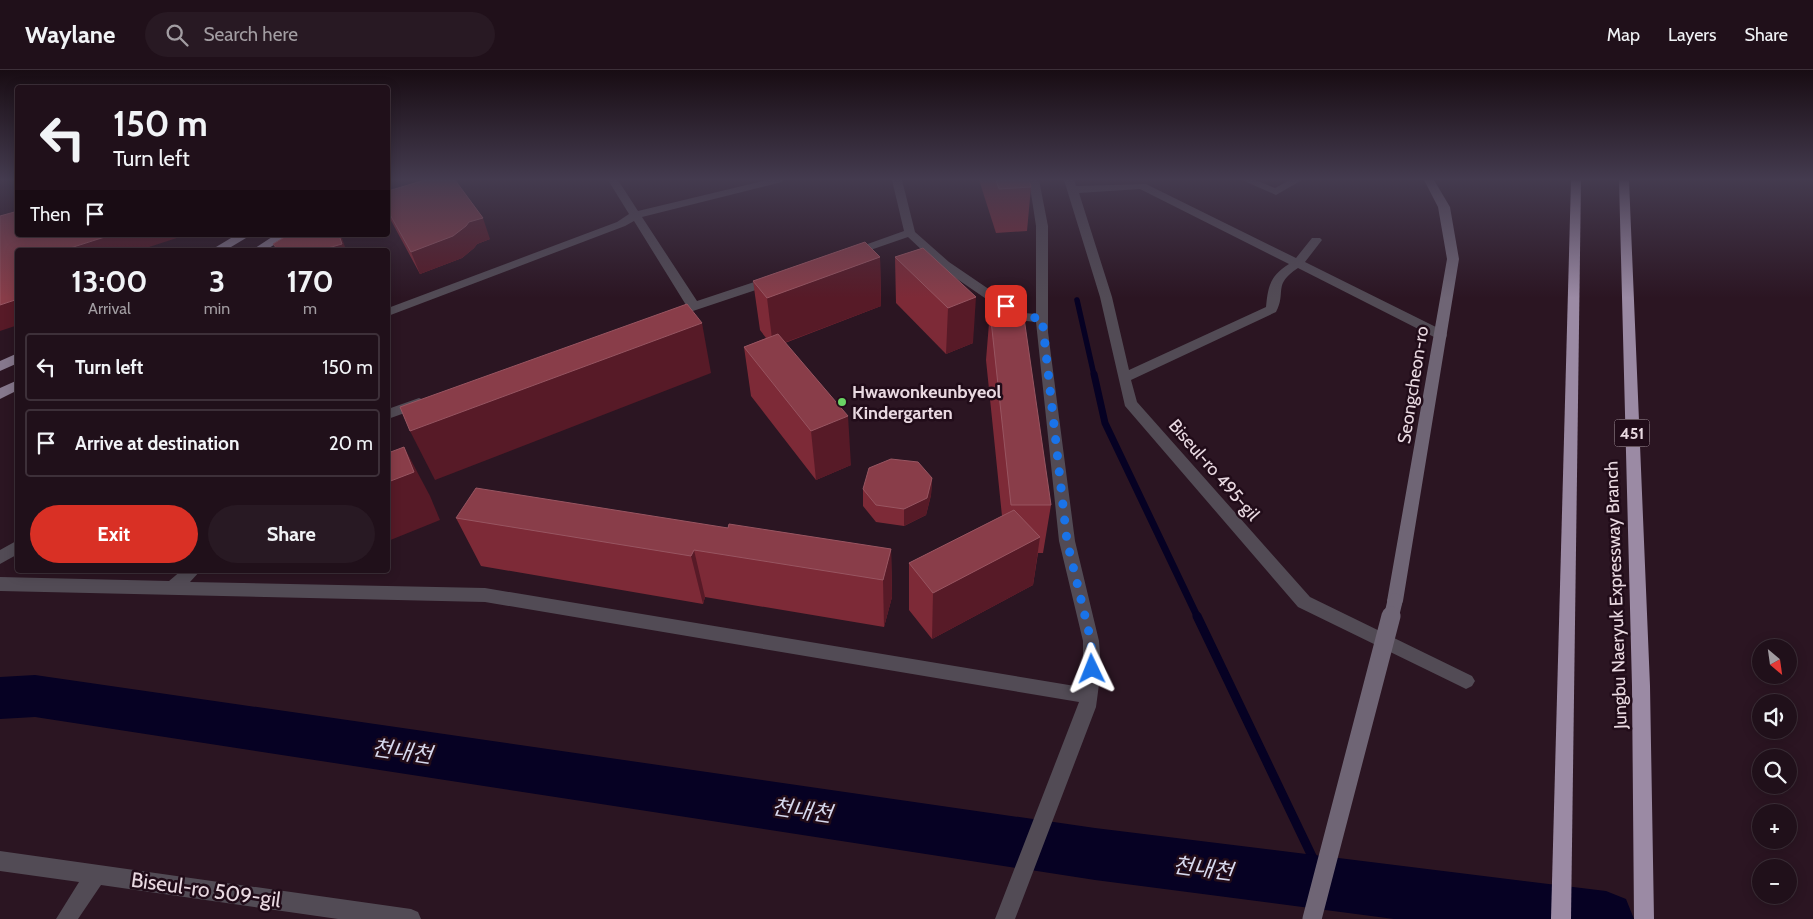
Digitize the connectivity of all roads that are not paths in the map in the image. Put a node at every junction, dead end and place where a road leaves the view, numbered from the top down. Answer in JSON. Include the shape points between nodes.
{"nodes":[{"id":1,"x":628,"y":220,"type":"edge"},
{"id":2,"x":639,"y":220,"type":"edge"},
{"id":3,"x":907,"y":220,"type":"edge"},
{"id":4,"x":1041,"y":220,"type":"edge"},
{"id":5,"x":1081,"y":220,"type":"edge"},
{"id":6,"x":1210,"y":220,"type":"edge"},
{"id":7,"x":1446,"y":220,"type":"edge"},
{"id":8,"x":1575,"y":220,"type":"edge"},
{"id":9,"x":1625,"y":220,"type":"edge"},
{"id":10,"x":910,"y":233,"type":"junction"},
{"id":11,"x":242,"y":237,"type":"edge"},
{"id":12,"x":280,"y":237,"type":"edge"},
{"id":13,"x":1316,"y":240,"type":"dead end"},
{"id":14,"x":224,"y":248,"type":"edge"},
{"id":15,"x":261,"y":248,"type":"edge"},
{"id":16,"x":844,"y":256,"type":"edge"},
{"id":17,"x":1298,"y":263,"type":"junction"},
{"id":18,"x":788,"y":275,"type":"edge"},
{"id":19,"x":694,"y":306,"type":"junction"},
{"id":20,"x":390,"y":311,"type":"edge"},
{"id":21,"x":1042,"y":318,"type":"junction"},
{"id":22,"x":657,"y":320,"type":"edge"},
{"id":23,"x":1441,"y":335,"type":"junction"},
{"id":24,"x":15,"y":359,"type":"edge"},
{"id":25,"x":0,"y":367,"type":"edge"},
{"id":26,"x":1124,"y":378,"type":"junction"},
{"id":27,"x":15,"y":386,"type":"edge"},
{"id":28,"x":0,"y":394,"type":"edge"},
{"id":29,"x":434,"y":398,"type":"edge"},
{"id":30,"x":390,"y":413,"type":"edge"},
{"id":31,"x":15,"y":548,"type":"edge"},
{"id":32,"x":0,"y":558,"type":"edge"},
{"id":33,"x":190,"y":573,"type":"edge"},
{"id":34,"x":0,"y":584,"type":"edge"},
{"id":35,"x":172,"y":588,"type":"junction"},
{"id":36,"x":1466,"y":681,"type":"dead end"},
{"id":37,"x":1088,"y":702,"type":"junction"},
{"id":38,"x":0,"y":861,"type":"edge"},
{"id":39,"x":97,"y":874,"type":"junction"},
{"id":40,"x":66,"y":919,"type":"edge"},
{"id":41,"x":411,"y":919,"type":"edge"},
{"id":42,"x":1005,"y":919,"type":"edge"},
{"id":43,"x":1312,"y":919,"type":"edge"},
{"id":44,"x":1561,"y":919,"type":"edge"},
{"id":45,"x":1644,"y":919,"type":"edge"}],
"edges":[{"from":1,"to":20,"type":"street"},
{"from":2,"to":19,"type":"street"},
{"from":3,"to":10,"type":"street"},
{"from":4,"to":21,"type":"street"},
{"from":5,"to":26,"type":"street","name":"Biseul-ro 495-gil","via":[[1106,297]]},
{"from":6,"to":17,"type":"street"},
{"from":7,"to":23,"type":"main road","name":"Seongcheon-ro","via":[[1453,259]]},
{"from":8,"to":44,"type":"highway"},
{"from":9,"to":45,"type":"highway","name":"Jungbu Naeryuk Expressway Branch","number":"451","via":[[1641,686]]},
{"from":10,"to":16,"type":"street"},
{"from":10,"to":21,"type":"street","via":[[944,265],[1021,317]]},
{"from":11,"to":14,"type":"main road"},
{"from":12,"to":15,"type":"main road"},
{"from":13,"to":17,"type":"street"},
{"from":17,"to":23,"type":"street"},
{"from":17,"to":26,"type":"street","via":[[1282,274],[1274,288],[1272,309]]},
{"from":18,"to":19,"type":"street"},
{"from":19,"to":22,"type":"street"},
{"from":21,"to":37,"type":"street","via":[[1067,541],[1091,641]]},
{"from":23,"to":43,"type":"main road","name":"Seongcheon-ro","bridge":true,"via":[[1395,601]]},
{"from":24,"to":25,"type":"main road"},
{"from":26,"to":36,"type":"street","name":"Biseul-ro 495-gil","via":[[1130,403],[1304,602]]},
{"from":27,"to":28,"type":"main road"},
{"from":29,"to":30,"type":"street"},
{"from":31,"to":32,"type":"street"},
{"from":33,"to":35,"type":"street"},
{"from":34,"to":35,"type":"street"},
{"from":35,"to":37,"type":"street","via":[[485,595]]},
{"from":37,"to":42,"type":"street"},
{"from":38,"to":39,"type":"street","name":"Biseul-ro 509-gil"},
{"from":39,"to":40,"type":"street"},
{"from":39,"to":41,"type":"street","name":"Biseul-ro 509-gil"}]}
